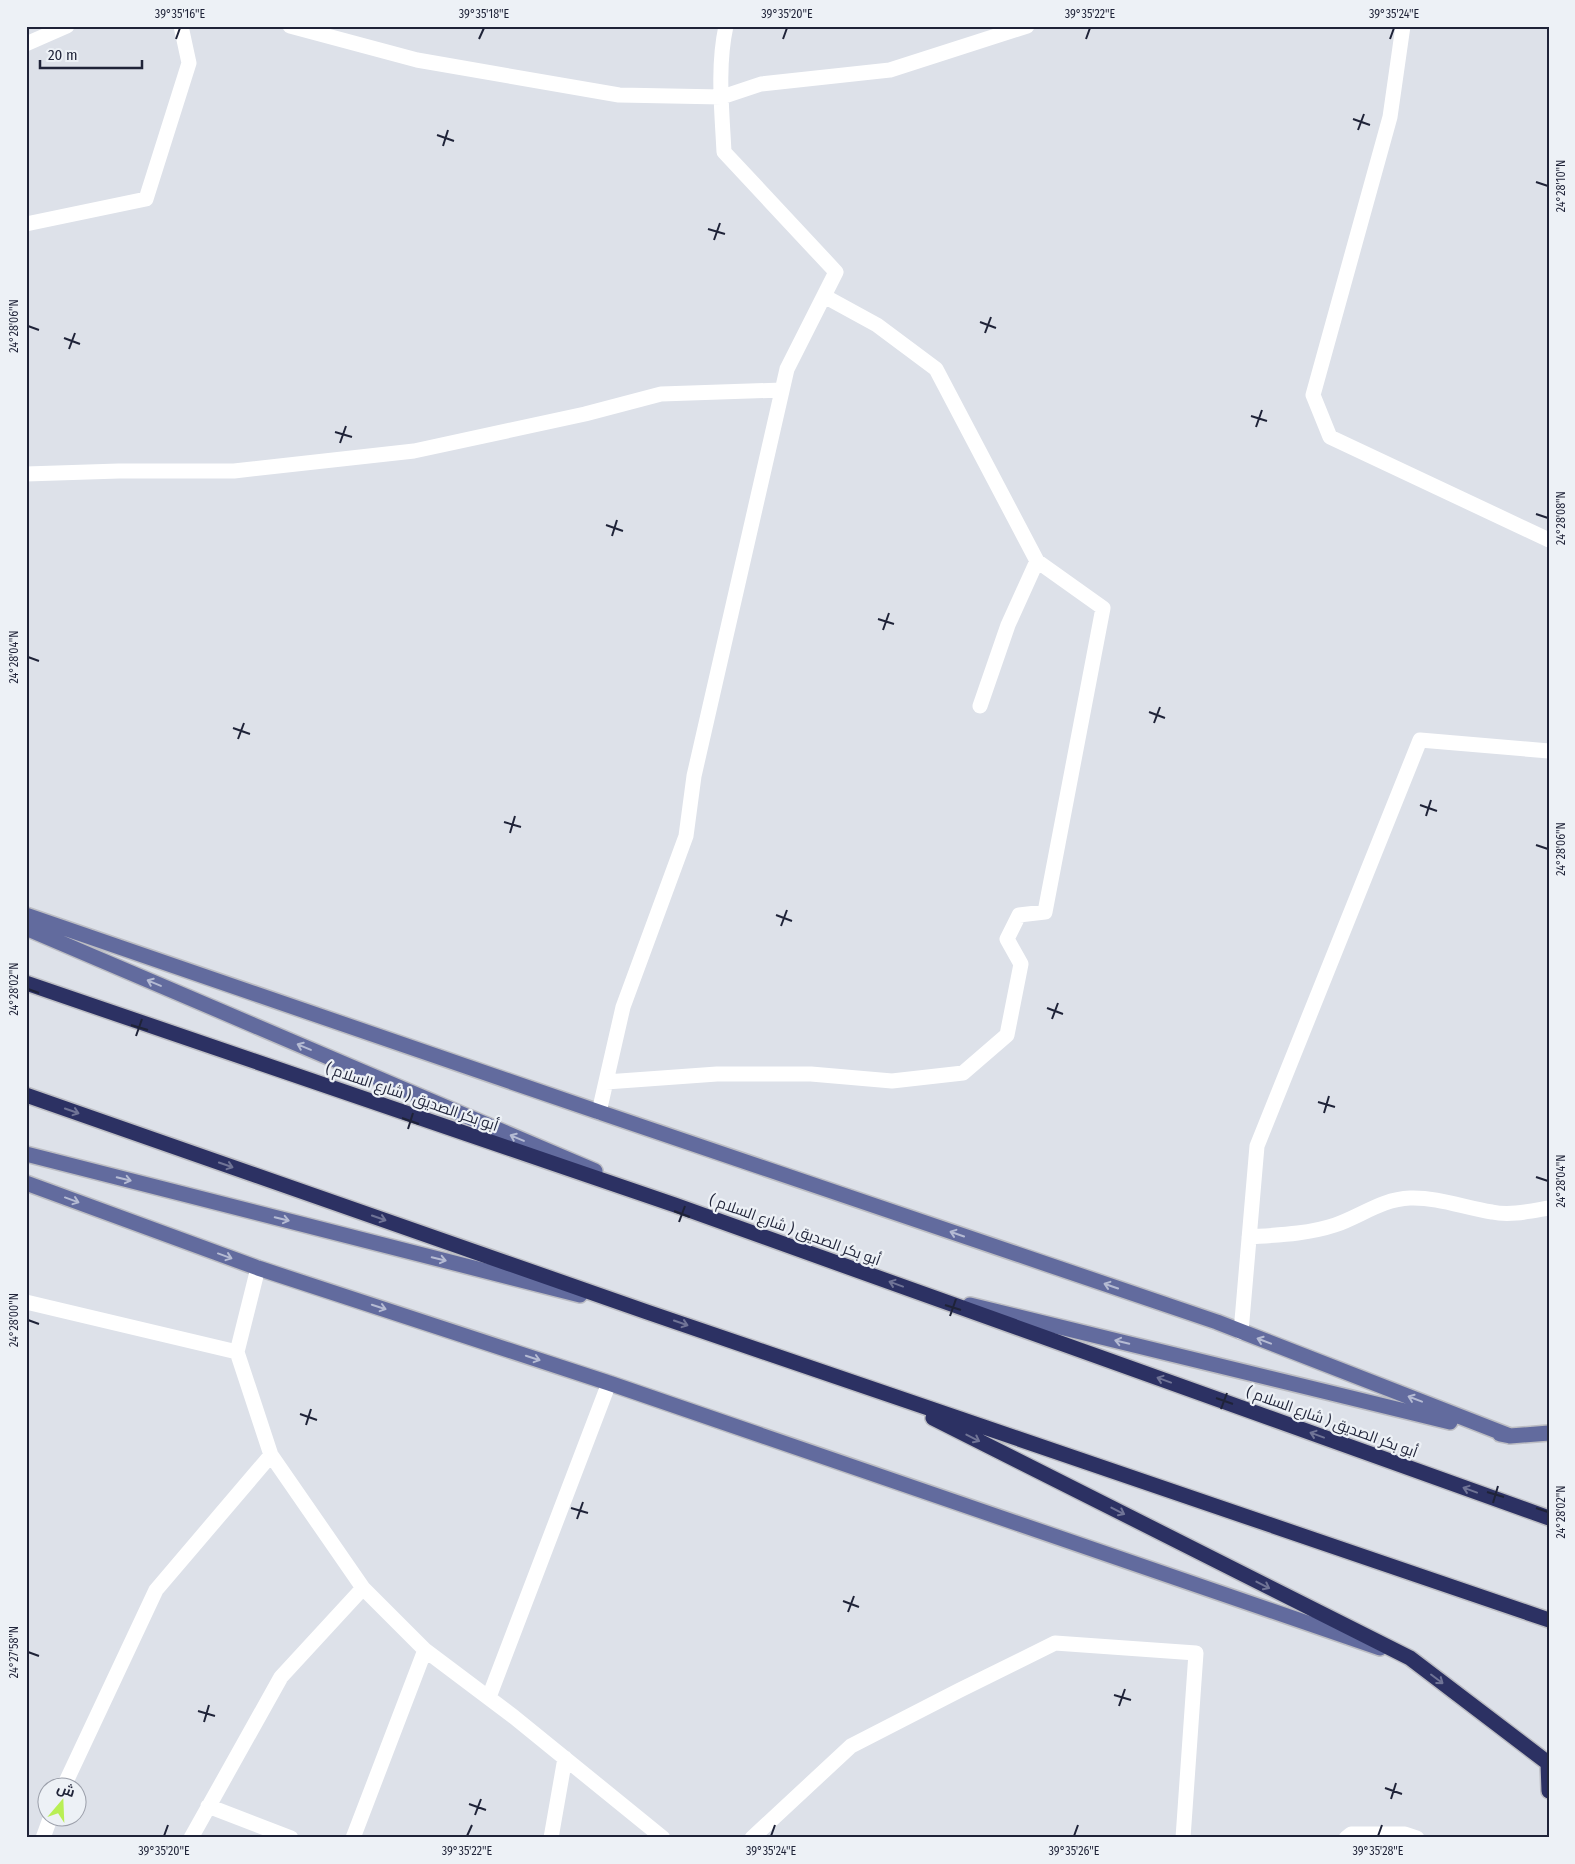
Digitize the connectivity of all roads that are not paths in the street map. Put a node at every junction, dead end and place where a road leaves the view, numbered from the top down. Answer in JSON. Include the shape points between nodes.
{"nodes":[{"id":1,"x":67,"y":26,"type":"edge"},
{"id":2,"x":181,"y":26,"type":"edge"},
{"id":3,"x":290,"y":26,"type":"edge"},
{"id":4,"x":726,"y":26,"type":"edge"},
{"id":5,"x":1027,"y":26,"type":"edge"},
{"id":6,"x":1403,"y":26,"type":"edge"},
{"id":7,"x":26,"y":44,"type":"edge"},
{"id":8,"x":722,"y":97,"type":"junction"},
{"id":9,"x":26,"y":224,"type":"edge"},
{"id":10,"x":824,"y":296,"type":"junction"},
{"id":11,"x":782,"y":390,"type":"junction"},
{"id":12,"x":26,"y":474,"type":"edge"},
{"id":13,"x":1549,"y":540,"type":"edge"},
{"id":14,"x":1036,"y":561,"type":"junction"},
{"id":15,"x":980,"y":706,"type":"dead end"},
{"id":16,"x":1549,"y":750,"type":"edge"},
{"id":17,"x":26,"y":915,"type":"edge"},
{"id":18,"x":26,"y":928,"type":"edge"},
{"id":19,"x":26,"y":983,"type":"edge"},
{"id":20,"x":606,"y":1082,"type":"junction"},
{"id":21,"x":26,"y":1095,"type":"edge"},
{"id":22,"x":599,"y":1112,"type":"junction"},
{"id":23,"x":26,"y":1154,"type":"edge"},
{"id":24,"x":26,"y":1183,"type":"edge"},
{"id":25,"x":675,"y":1205,"type":"junction"},
{"id":26,"x":1549,"y":1208,"type":"edge"},
{"id":27,"x":1249,"y":1237,"type":"junction"},
{"id":28,"x":258,"y":1268,"type":"junction"},
{"id":29,"x":920,"y":1293,"type":"junction"},
{"id":30,"x":26,"y":1302,"type":"edge"},
{"id":31,"x":647,"y":1312,"type":"junction"},
{"id":32,"x":1241,"y":1332,"type":"junction"},
{"id":33,"x":237,"y":1352,"type":"junction"},
{"id":34,"x":609,"y":1383,"type":"junction"},
{"id":35,"x":883,"y":1393,"type":"junction"},
{"id":36,"x":1549,"y":1433,"type":"edge"},
{"id":37,"x":1510,"y":1436,"type":"junction"},
{"id":38,"x":271,"y":1455,"type":"junction"},
{"id":39,"x":1549,"y":1518,"type":"edge"},
{"id":40,"x":363,"y":1588,"type":"junction"},
{"id":41,"x":1549,"y":1620,"type":"edge"},
{"id":42,"x":425,"y":1650,"type":"junction"},
{"id":43,"x":1410,"y":1658,"type":"junction"},
{"id":44,"x":489,"y":1698,"type":"junction"},
{"id":45,"x":565,"y":1758,"type":"junction"},
{"id":46,"x":69,"y":1776,"type":"edge"},
{"id":47,"x":1549,"y":1791,"type":"edge"},
{"id":48,"x":208,"y":1806,"type":"junction"},
{"id":49,"x":47,"y":1826,"type":"edge"},
{"id":50,"x":43,"y":1838,"type":"edge"},
{"id":51,"x":191,"y":1838,"type":"edge"},
{"id":52,"x":291,"y":1838,"type":"edge"},
{"id":53,"x":354,"y":1838,"type":"edge"},
{"id":54,"x":551,"y":1838,"type":"edge"},
{"id":55,"x":663,"y":1838,"type":"edge"},
{"id":56,"x":752,"y":1838,"type":"edge"},
{"id":57,"x":1183,"y":1838,"type":"edge"},
{"id":58,"x":1346,"y":1838,"type":"edge"},
{"id":59,"x":1416,"y":1838,"type":"edge"}],
"edges":[{"from":1,"to":7,"type":"street"},
{"from":2,"to":9,"type":"street","via":[[189,64],[146,199]]},
{"from":3,"to":8,"type":"street","via":[[417,60],[619,95]]},
{"from":4,"to":8,"type":"street"},
{"from":5,"to":8,"type":"street","via":[[890,70],[761,84]]},
{"from":6,"to":13,"type":"street","via":[[1390,117],[1313,395],[1330,437]]},
{"from":8,"to":10,"type":"street","via":[[724,152],[836,272]]},
{"from":10,"to":11,"type":"street","via":[[787,368]]},
{"from":10,"to":14,"type":"street","via":[[877,325],[936,369]]},
{"from":11,"to":12,"type":"street","via":[[661,394],[414,452],[234,471]]},
{"from":11,"to":20,"type":"street","via":[[694,776],[686,836],[623,1007]]},
{"from":14,"to":15,"type":"street","via":[[1008,625]]},
{"from":14,"to":20,"type":"street","via":[[1102,608],[1045,912],[1019,915],[1007,940],[1021,964],[1007,1034],[963,1073],[892,1081],[810,1074],[717,1074]]},
{"from":16,"to":27,"type":"street","via":[[1420,740],[1257,1146]]},
{"from":17,"to":22,"type":"main road"},
{"from":25,"to":18,"type":"main road","one_way":true},
{"from":19,"to":25,"type":"highway","name":"( شارع السلام ) أبو بكر الصديق"},
{"from":20,"to":22,"type":"street"},
{"from":21,"to":31,"type":"highway","one_way":true},
{"from":32,"to":22,"type":"main road","one_way":true},
{"from":23,"to":31,"type":"main road","one_way":true},
{"from":24,"to":28,"type":"main road","one_way":true},
{"from":29,"to":25,"type":"highway","name":"( شارع السلام ) أبو بكر الصديق","one_way":true},
{"from":26,"to":27,"type":"street","via":[[1494,1213],[1410,1198],[1374,1206],[1356,1216],[1305,1232]]},
{"from":27,"to":32,"type":"street"},
{"from":28,"to":33,"type":"street"},
{"from":28,"to":34,"type":"main road","one_way":true},
{"from":37,"to":29,"type":"main road","one_way":true},
{"from":39,"to":29,"type":"highway","name":"( شارع السلام ) أبو بكر الصديق","one_way":true},
{"from":30,"to":33,"type":"street"},
{"from":31,"to":35,"type":"highway","one_way":true},
{"from":37,"to":32,"type":"main road","one_way":true},
{"from":33,"to":38,"type":"street"},
{"from":34,"to":43,"type":"main road"},
{"from":34,"to":44,"type":"street"},
{"from":35,"to":41,"type":"highway"},
{"from":35,"to":43,"type":"highway","one_way":true},
{"from":36,"to":37,"type":"main road"},
{"from":38,"to":40,"type":"street"},
{"from":38,"to":46,"type":"street","via":[[156,1590]]},
{"from":40,"to":42,"type":"street"},
{"from":40,"to":48,"type":"street","via":[[281,1677]]},
{"from":42,"to":44,"type":"street"},
{"from":42,"to":53,"type":"street"},
{"from":43,"to":47,"type":"highway","one_way":true,"via":[[1548,1763]]},
{"from":44,"to":45,"type":"street"},
{"from":45,"to":54,"type":"street"},
{"from":45,"to":55,"type":"street"},
{"from":48,"to":51,"type":"street"},
{"from":48,"to":52,"type":"street"},
{"from":49,"to":50,"type":"street"},
{"from":56,"to":57,"type":"street","via":[[851,1746],[1055,1644],[1196,1653]]},
{"from":58,"to":59,"type":"street","via":[[1351,1834],[1405,1834]]}]}
